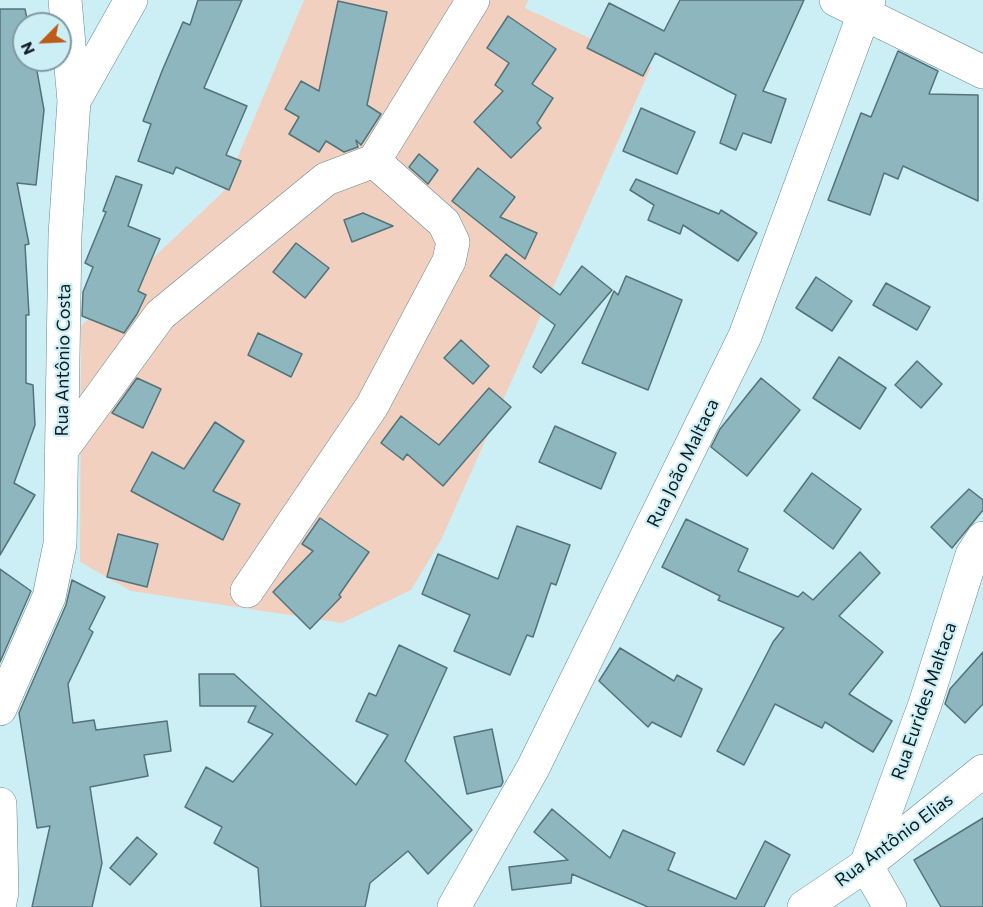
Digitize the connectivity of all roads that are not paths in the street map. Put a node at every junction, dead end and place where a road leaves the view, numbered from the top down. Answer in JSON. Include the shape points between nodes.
{"nodes":[{"id":1,"x":65,"y":0,"type":"edge"},
{"id":2,"x":131,"y":0,"type":"edge"},
{"id":3,"x":473,"y":0,"type":"edge"},
{"id":4,"x":856,"y":5,"type":"edge"},
{"id":5,"x":983,"y":72,"type":"edge"},
{"id":6,"x":75,"y":101,"type":"junction"},
{"id":7,"x":374,"y":161,"type":"junction"},
{"id":8,"x":61,"y":451,"type":"junction"},
{"id":9,"x":983,"y":538,"type":"edge"},
{"id":10,"x":248,"y":591,"type":"dead end"},
{"id":11,"x":0,"y":709,"type":"edge"},
{"id":12,"x":983,"y":771,"type":"edge"},
{"id":13,"x":0,"y":804,"type":"edge"},
{"id":14,"x":866,"y":865,"type":"junction"},
{"id":15,"x":0,"y":902,"type":"edge"},
{"id":16,"x":454,"y":907,"type":"edge"},
{"id":17,"x":804,"y":907,"type":"edge"},
{"id":18,"x":890,"y":907,"type":"edge"}],
"edges":[{"from":1,"to":6,"type":"street","name":"Rua Antônio Costa"},
{"from":2,"to":6,"type":"street"},
{"from":3,"to":7,"type":"street"},
{"from":4,"to":5,"type":"street"},
{"from":4,"to":16,"type":"street","name":"Rua João Maltaca","via":[[745,336],[533,768]]},
{"from":6,"to":8,"type":"street","name":"Rua Antônio Costa","via":[[65,236]]},
{"from":7,"to":8,"type":"street","via":[[326,179],[160,315]]},
{"from":7,"to":10,"type":"street","via":[[444,223],[453,242],[449,261],[372,406]]},
{"from":8,"to":11,"type":"street","name":"Rua Antônio Costa","via":[[60,544],[49,597]]},
{"from":9,"to":14,"type":"street","name":"Rua Eurides Maltaca","via":[[972,555],[925,704]]},
{"from":12,"to":14,"type":"street","name":"Rua Antônio Elias"},
{"from":13,"to":15,"type":"street"},
{"from":14,"to":17,"type":"street","name":"Rua Antônio Elias"},
{"from":14,"to":18,"type":"street"}]}
